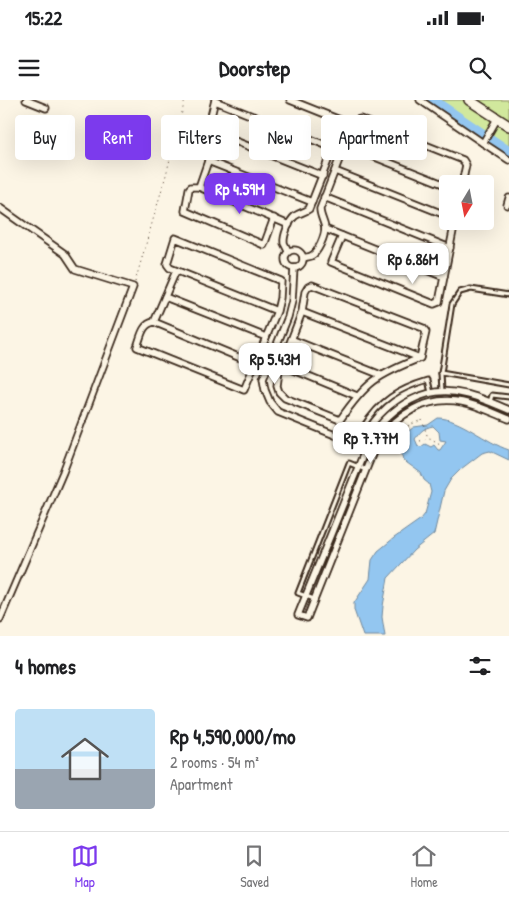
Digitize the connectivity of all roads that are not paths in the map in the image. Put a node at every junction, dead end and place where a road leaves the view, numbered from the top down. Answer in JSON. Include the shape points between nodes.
{"nodes":[{"id":1,"x":26,"y":100,"type":"edge"},
{"id":2,"x":290,"y":100,"type":"edge"},
{"id":3,"x":420,"y":100,"type":"edge"},
{"id":4,"x":469,"y":100,"type":"edge"},
{"id":5,"x":215,"y":101,"type":"edge"},
{"id":6,"x":46,"y":108,"type":"dead end"},
{"id":7,"x":211,"y":115,"type":"edge"},
{"id":8,"x":325,"y":115,"type":"edge"},
{"id":9,"x":497,"y":118,"type":"junction"},
{"id":10,"x":509,"y":126,"type":"edge"},
{"id":11,"x":484,"y":142,"type":"junction"},
{"id":12,"x":239,"y":143,"type":"edge"},
{"id":13,"x":321,"y":143,"type":"edge"},
{"id":14,"x":427,"y":146,"type":"edge"},
{"id":15,"x":329,"y":160,"type":"edge"},
{"id":16,"x":339,"y":160,"type":"edge"},
{"id":17,"x":384,"y":160,"type":"edge"},
{"id":18,"x":509,"y":160,"type":"edge"},
{"id":19,"x":208,"y":161,"type":"joint"},
{"id":20,"x":335,"y":171,"type":"junction"},
{"id":21,"x":464,"y":175,"type":"edge"},
{"id":22,"x":323,"y":176,"type":"junction"},
{"id":23,"x":439,"y":182,"type":"edge"},
{"id":24,"x":199,"y":187,"type":"junction"},
{"id":25,"x":324,"y":197,"type":"junction"},
{"id":26,"x":509,"y":198,"type":"edge"},
{"id":27,"x":312,"y":202,"type":"junction"},
{"id":28,"x":507,"y":205,"type":"dead end"},
{"id":29,"x":0,"y":208,"type":"edge"},
{"id":30,"x":439,"y":212,"type":"edge"},
{"id":31,"x":274,"y":218,"type":"junction"},
{"id":32,"x":289,"y":225,"type":"junction"},
{"id":33,"x":325,"y":229,"type":"junction"},
{"id":34,"x":453,"y":230,"type":"edge"},
{"id":35,"x":342,"y":236,"type":"junction"},
{"id":36,"x":450,"y":248,"type":"junction"},
{"id":37,"x":288,"y":251,"type":"junction"},
{"id":38,"x":303,"y":258,"type":"junction"},
{"id":39,"x":294,"y":268,"type":"junction"},
{"id":40,"x":176,"y":271,"type":"junction"},
{"id":41,"x":444,"y":277,"type":"junction"},
{"id":42,"x":509,"y":295,"type":"edge"},
{"id":43,"x":165,"y":297,"type":"junction"},
{"id":44,"x":276,"y":311,"type":"junction"},
{"id":45,"x":302,"y":312,"type":"junction"},
{"id":46,"x":154,"y":322,"type":"junction"},
{"id":47,"x":272,"y":324,"type":"junction"},
{"id":48,"x":283,"y":329,"type":"junction"},
{"id":49,"x":266,"y":338,"type":"junction"},
{"id":50,"x":293,"y":340,"type":"junction"},
{"id":51,"x":275,"y":348,"type":"junction"},
{"id":52,"x":287,"y":353,"type":"junction"},
{"id":53,"x":420,"y":358,"type":"junction"},
{"id":54,"x":255,"y":364,"type":"junction"},
{"id":55,"x":282,"y":365,"type":"junction"},
{"id":56,"x":441,"y":374,"type":"junction"},
{"id":57,"x":381,"y":375,"type":"junction"},
{"id":58,"x":509,"y":385,"type":"edge"},
{"id":59,"x":442,"y":392,"type":"junction"},
{"id":60,"x":430,"y":393,"type":"junction"},
{"id":61,"x":356,"y":396,"type":"junction"},
{"id":62,"x":509,"y":397,"type":"edge"},
{"id":63,"x":490,"y":402,"type":"junction"},
{"id":64,"x":509,"y":410,"type":"edge"},
{"id":65,"x":509,"y":419,"type":"edge"},
{"id":66,"x":373,"y":433,"type":"junction"},
{"id":67,"x":366,"y":448,"type":"junction"},
{"id":68,"x":374,"y":451,"type":"junction"},
{"id":69,"x":358,"y":467,"type":"junction"},
{"id":70,"x":366,"y":470,"type":"junction"},
{"id":71,"x":306,"y":596,"type":"junction"},
{"id":72,"x":314,"y":599,"type":"junction"},
{"id":73,"x":0,"y":619,"type":"edge"}],
"edges":[{"from":1,"to":6,"type":"street"},
{"from":2,"to":8,"type":"street"},
{"from":3,"to":11,"type":"street"},
{"from":4,"to":9,"type":"main road"},
{"from":5,"to":7,"type":"street"},
{"from":5,"to":13,"type":"street"},
{"from":9,"to":10,"type":"main road"},
{"from":9,"to":11,"type":"street"},
{"from":11,"to":18,"type":"street"},
{"from":12,"to":22,"type":"street"},
{"from":14,"to":21,"type":"street","via":[[463,160],[466,165]]},
{"from":15,"to":22,"type":"street"},
{"from":16,"to":20,"type":"street"},
{"from":17,"to":23,"type":"street"},
{"from":19,"to":24,"type":"street"},
{"from":19,"to":27,"type":"street"},
{"from":20,"to":25,"type":"street"},
{"from":20,"to":30,"type":"street"},
{"from":22,"to":27,"type":"street"},
{"from":24,"to":31,"type":"street"},
{"from":24,"to":31,"type":"street","via":[[188,190],[184,208],[188,214],[264,245]]},
{"from":25,"to":33,"type":"street","via":[[320,214]]},
{"from":25,"to":36,"type":"street"},
{"from":26,"to":28,"type":"street"},
{"from":27,"to":32,"type":"street"},
{"from":29,"to":73,"type":"street","via":[[65,254],[77,270],[133,287],[63,472]]},
{"from":31,"to":32,"type":"street"},
{"from":32,"to":37,"type":"street","via":[[284,238]]},
{"from":33,"to":35,"type":"street"},
{"from":33,"to":38,"type":"street","via":[[316,252]]},
{"from":34,"to":36,"type":"street"},
{"from":35,"to":41,"type":"street"},
{"from":35,"to":41,"type":"street","via":[[332,262],[434,304],[439,302]]},
{"from":36,"to":41,"type":"street"},
{"from":37,"to":38,"type":"street","via":[[298,250]]},
{"from":37,"to":39,"type":"street","via":[[284,259],[289,267]]},
{"from":38,"to":39,"type":"street","via":[[302,263]]},
{"from":39,"to":48,"type":"street","via":[[292,301]]},
{"from":40,"to":43,"type":"street"},
{"from":40,"to":44,"type":"street"},
{"from":40,"to":44,"type":"street","via":[[167,264],[174,238],[281,281]]},
{"from":42,"to":56,"type":"lane","via":[[471,288],[460,292],[452,304]]},
{"from":43,"to":46,"type":"street"},
{"from":43,"to":49,"type":"street"},
{"from":44,"to":47,"type":"street"},
{"from":45,"to":50,"type":"street"},
{"from":45,"to":53,"type":"street"},
{"from":45,"to":53,"type":"street","via":[[305,292],[312,285],[423,328],[426,332]]},
{"from":46,"to":54,"type":"street"},
{"from":46,"to":54,"type":"street","via":[[144,328],[137,347],[244,390]]},
{"from":47,"to":48,"type":"street"},
{"from":47,"to":49,"type":"street"},
{"from":48,"to":51,"type":"street"},
{"from":49,"to":54,"type":"street"},
{"from":50,"to":52,"type":"street"},
{"from":50,"to":57,"type":"street"},
{"from":51,"to":52,"type":"street"},
{"from":51,"to":67,"type":"street","via":[[263,379],[270,402],[278,412]]},
{"from":52,"to":55,"type":"street"},
{"from":53,"to":57,"type":"street"},
{"from":55,"to":61,"type":"street"},
{"from":55,"to":61,"type":"street","via":[[277,386],[285,398],[340,420]]},
{"from":56,"to":58,"type":"lane"},
{"from":56,"to":59,"type":"lane"},
{"from":57,"to":61,"type":"street"},
{"from":59,"to":60,"type":"street"},
{"from":59,"to":63,"type":"street","via":[[464,393]]},
{"from":60,"to":66,"type":"street","via":[[401,405]]},
{"from":60,"to":66,"type":"lane","via":[[428,380],[396,392],[369,416],[363,427]]},
{"from":62,"to":63,"type":"lane","via":[[492,395]]},
{"from":63,"to":64,"type":"street"},
{"from":65,"to":68,"type":"street","via":[[462,402],[432,401],[395,420],[377,442]]},
{"from":66,"to":67,"type":"street"},
{"from":67,"to":68,"type":"street"},
{"from":67,"to":69,"type":"street"},
{"from":68,"to":70,"type":"street"},
{"from":69,"to":70,"type":"lane"},
{"from":69,"to":71,"type":"street"},
{"from":69,"to":71,"type":"lane","via":[[349,463],[298,593]]},
{"from":70,"to":72,"type":"street"},
{"from":71,"to":72,"type":"lane"},
{"from":71,"to":72,"type":"street","via":[[298,615],[307,618]]}]}
